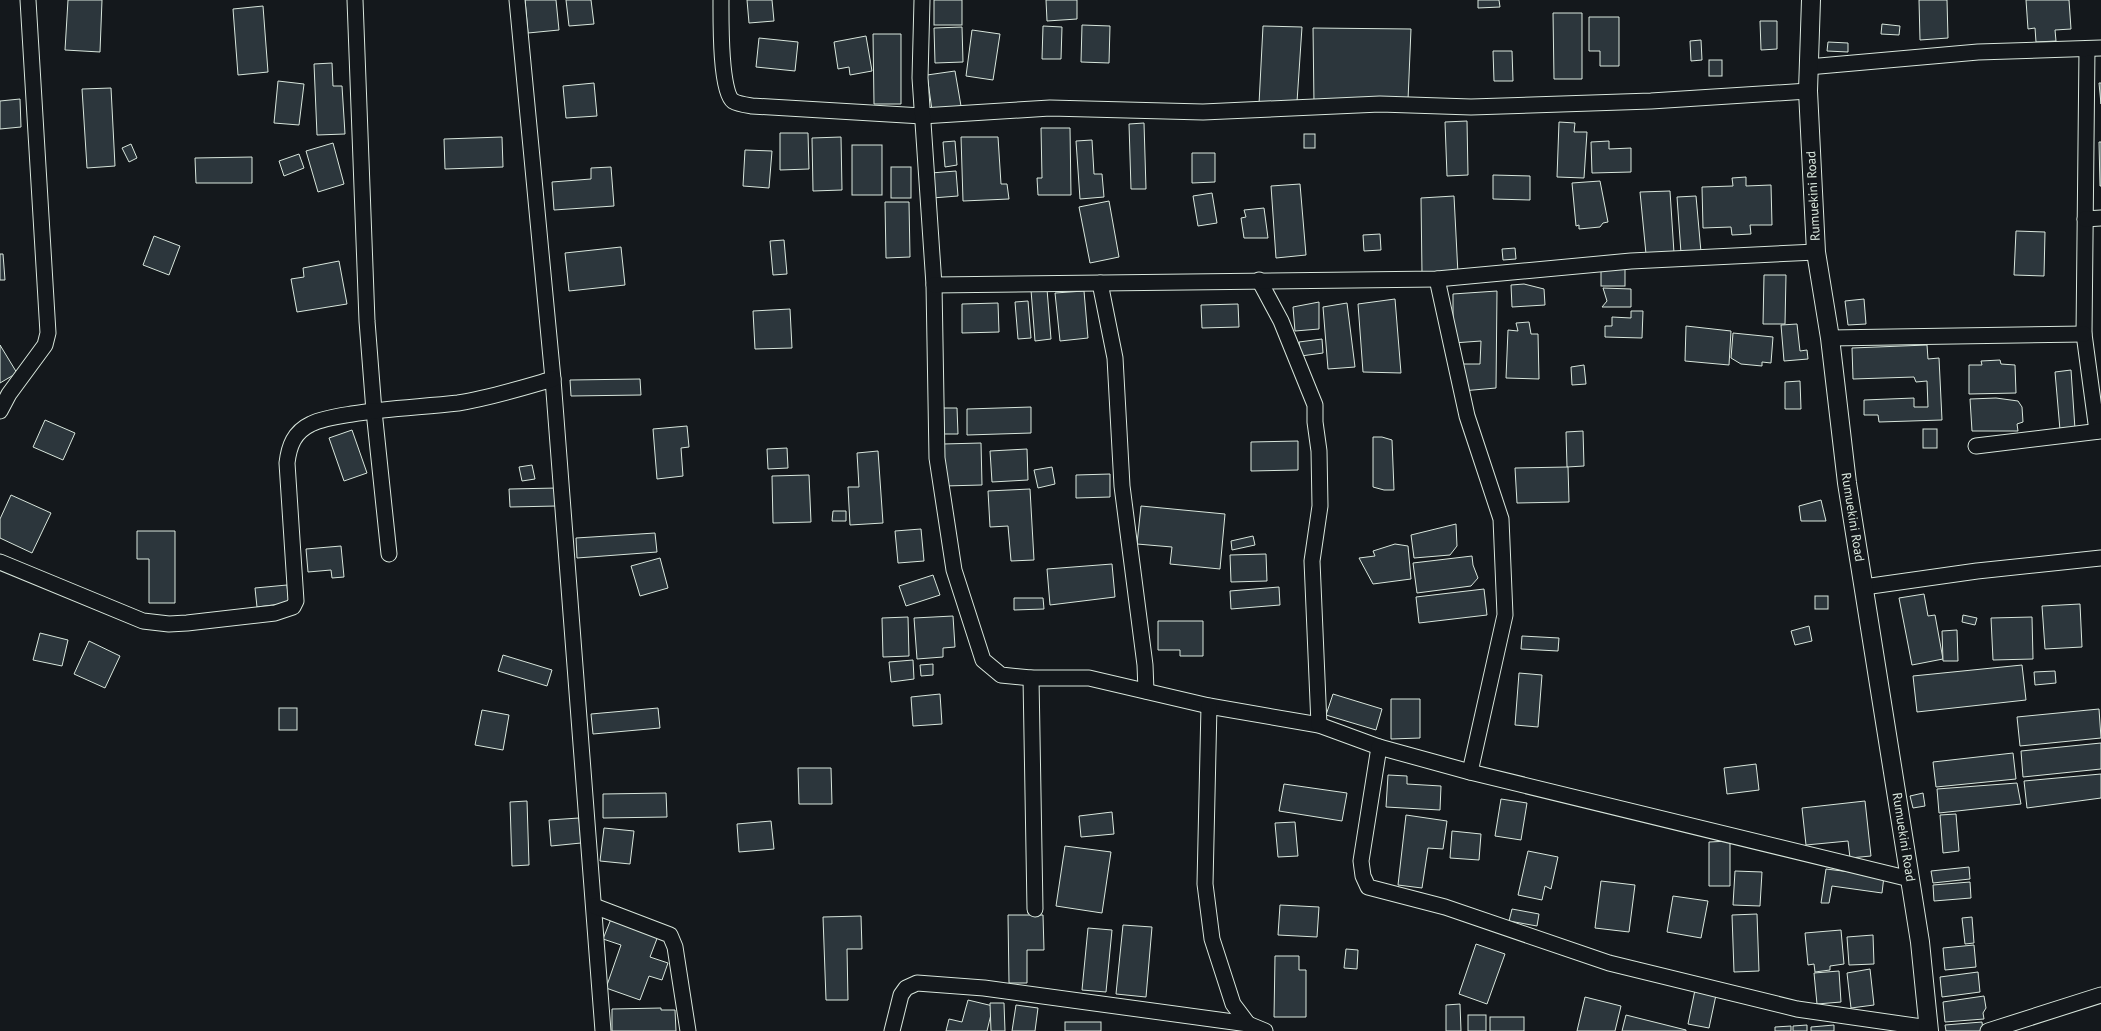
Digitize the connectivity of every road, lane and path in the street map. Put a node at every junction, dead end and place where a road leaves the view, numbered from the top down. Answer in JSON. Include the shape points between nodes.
{"nodes":[{"id":1,"x":28,"y":0,"type":"edge"},
{"id":2,"x":355,"y":0,"type":"edge"},
{"id":3,"x":517,"y":0,"type":"edge"},
{"id":4,"x":721,"y":0,"type":"edge"},
{"id":5,"x":922,"y":0,"type":"edge"},
{"id":6,"x":1811,"y":0,"type":"edge"},
{"id":7,"x":2094,"y":48,"type":"edge"},
{"id":8,"x":1808,"y":66,"type":"junction"},
{"id":9,"x":1808,"y":91,"type":"junction"},
{"id":10,"x":922,"y":116,"type":"junction"},
{"id":11,"x":2101,"y":218,"type":"edge"},
{"id":12,"x":2086,"y":219,"type":"junction"},
{"id":13,"x":1816,"y":252,"type":"junction"},
{"id":14,"x":1436,"y":279,"type":"junction"},
{"id":15,"x":1259,"y":280,"type":"junction"},
{"id":16,"x":1100,"y":283,"type":"junction"},
{"id":17,"x":934,"y":286,"type":"junction"},
{"id":18,"x":2084,"y":334,"type":"junction"},
{"id":19,"x":1830,"y":338,"type":"junction"},
{"id":20,"x":553,"y":379,"type":"junction"},
{"id":21,"x":0,"y":411,"type":"edge"},
{"id":22,"x":374,"y":411,"type":"junction"},
{"id":23,"x":2099,"y":431,"type":"edge"},
{"id":24,"x":1976,"y":446,"type":"dead end"},
{"id":25,"x":389,"y":554,"type":"dead end"},
{"id":26,"x":2101,"y":558,"type":"edge"},
{"id":27,"x":0,"y":562,"type":"edge"},
{"id":28,"x":1864,"y":587,"type":"junction"},
{"id":29,"x":1031,"y":678,"type":"junction"},
{"id":30,"x":1146,"y":691,"type":"junction"},
{"id":31,"x":1209,"y":706,"type":"junction"},
{"id":32,"x":1319,"y":725,"type":"junction"},
{"id":33,"x":1379,"y":747,"type":"junction"},
{"id":34,"x":1470,"y":772,"type":"junction"},
{"id":35,"x":1910,"y":879,"type":"junction"},
{"id":36,"x":594,"y":906,"type":"junction"},
{"id":37,"x":1035,"y":909,"type":"dead end"},
{"id":38,"x":2101,"y":995,"type":"edge"},
{"id":39,"x":1248,"y":1024,"type":"junction"},
{"id":40,"x":1929,"y":1030,"type":"edge"},
{"id":41,"x":603,"y":1031,"type":"edge"},
{"id":42,"x":688,"y":1031,"type":"edge"},
{"id":43,"x":892,"y":1031,"type":"edge"},
{"id":44,"x":1266,"y":1031,"type":"edge"},
{"id":45,"x":1988,"y":1031,"type":"edge"}],
"edges":[{"from":1,"to":21,"type":"street","via":[[48,333],[45,345],[9,394]]},
{"from":2,"to":22,"type":"street","via":[[367,321]]},
{"from":3,"to":20,"type":"street"},
{"from":4,"to":10,"type":"street","via":[[724,73],[728,94],[734,102],[752,106]]},
{"from":5,"to":10,"type":"street"},
{"from":6,"to":8,"type":"street","name":"Rumuekini Road"},
{"from":7,"to":8,"type":"street","via":[[1978,52]]},
{"from":7,"to":12,"type":"street"},
{"from":8,"to":9,"type":"street","name":"Rumuekini Road"},
{"from":9,"to":10,"type":"street","via":[[1651,101],[1471,107],[1380,104],[1203,112],[1050,108]]},
{"from":9,"to":13,"type":"street","name":"Rumuekini Road"},
{"from":10,"to":17,"type":"street"},
{"from":11,"to":12,"type":"street"},
{"from":12,"to":18,"type":"street"},
{"from":13,"to":14,"type":"street","via":[[1631,261]]},
{"from":13,"to":19,"type":"street","name":"Rumuekini Road"},
{"from":14,"to":15,"type":"street"},
{"from":14,"to":34,"type":"street","via":[[1467,416],[1501,519],[1504,615]]},
{"from":15,"to":16,"type":"street"},
{"from":15,"to":32,"type":"street","via":[[1280,320],[1315,405],[1320,506],[1312,561]]},
{"from":16,"to":17,"type":"street"},
{"from":16,"to":30,"type":"street","via":[[1115,358],[1122,486],[1145,665]]},
{"from":17,"to":29,"type":"street","via":[[937,458],[954,570],[983,660],[1001,675]]},
{"from":18,"to":19,"type":"street"},
{"from":18,"to":23,"type":"street"},
{"from":19,"to":28,"type":"street","name":"Rumuekini Road","via":[[1847,483]]},
{"from":20,"to":22,"type":"street","via":[[459,402]]},
{"from":20,"to":36,"type":"street"},
{"from":22,"to":25,"type":"street"},
{"from":22,"to":27,"type":"street","via":[[334,417],[311,424],[298,433],[288,450],[296,601],[294,607],[275,613],[186,623],[143,621]]},
{"from":23,"to":24,"type":"street"},
{"from":26,"to":28,"type":"street","via":[[1977,571]]},
{"from":28,"to":35,"type":"street","name":"Rumuekini Road"},
{"from":29,"to":30,"type":"street","via":[[1089,678]]},
{"from":29,"to":37,"type":"street"},
{"from":30,"to":31,"type":"street"},
{"from":31,"to":32,"type":"street"},
{"from":31,"to":39,"type":"street","via":[[1206,884],[1212,939],[1233,1004]]},
{"from":32,"to":33,"type":"street"},
{"from":33,"to":34,"type":"street"},
{"from":33,"to":40,"type":"street","via":[[1361,861],[1368,887],[1445,907],[1609,963],[1797,1009]]},
{"from":34,"to":35,"type":"street"},
{"from":35,"to":40,"type":"street","name":"Rumuekini Road"},
{"from":36,"to":41,"type":"street"},
{"from":36,"to":42,"type":"street","via":[[670,934],[675,947]]},
{"from":38,"to":45,"type":"street"},
{"from":39,"to":43,"type":"street","via":[[984,988],[917,983],[906,988],[901,995]]},
{"from":39,"to":44,"type":"street"}]}
